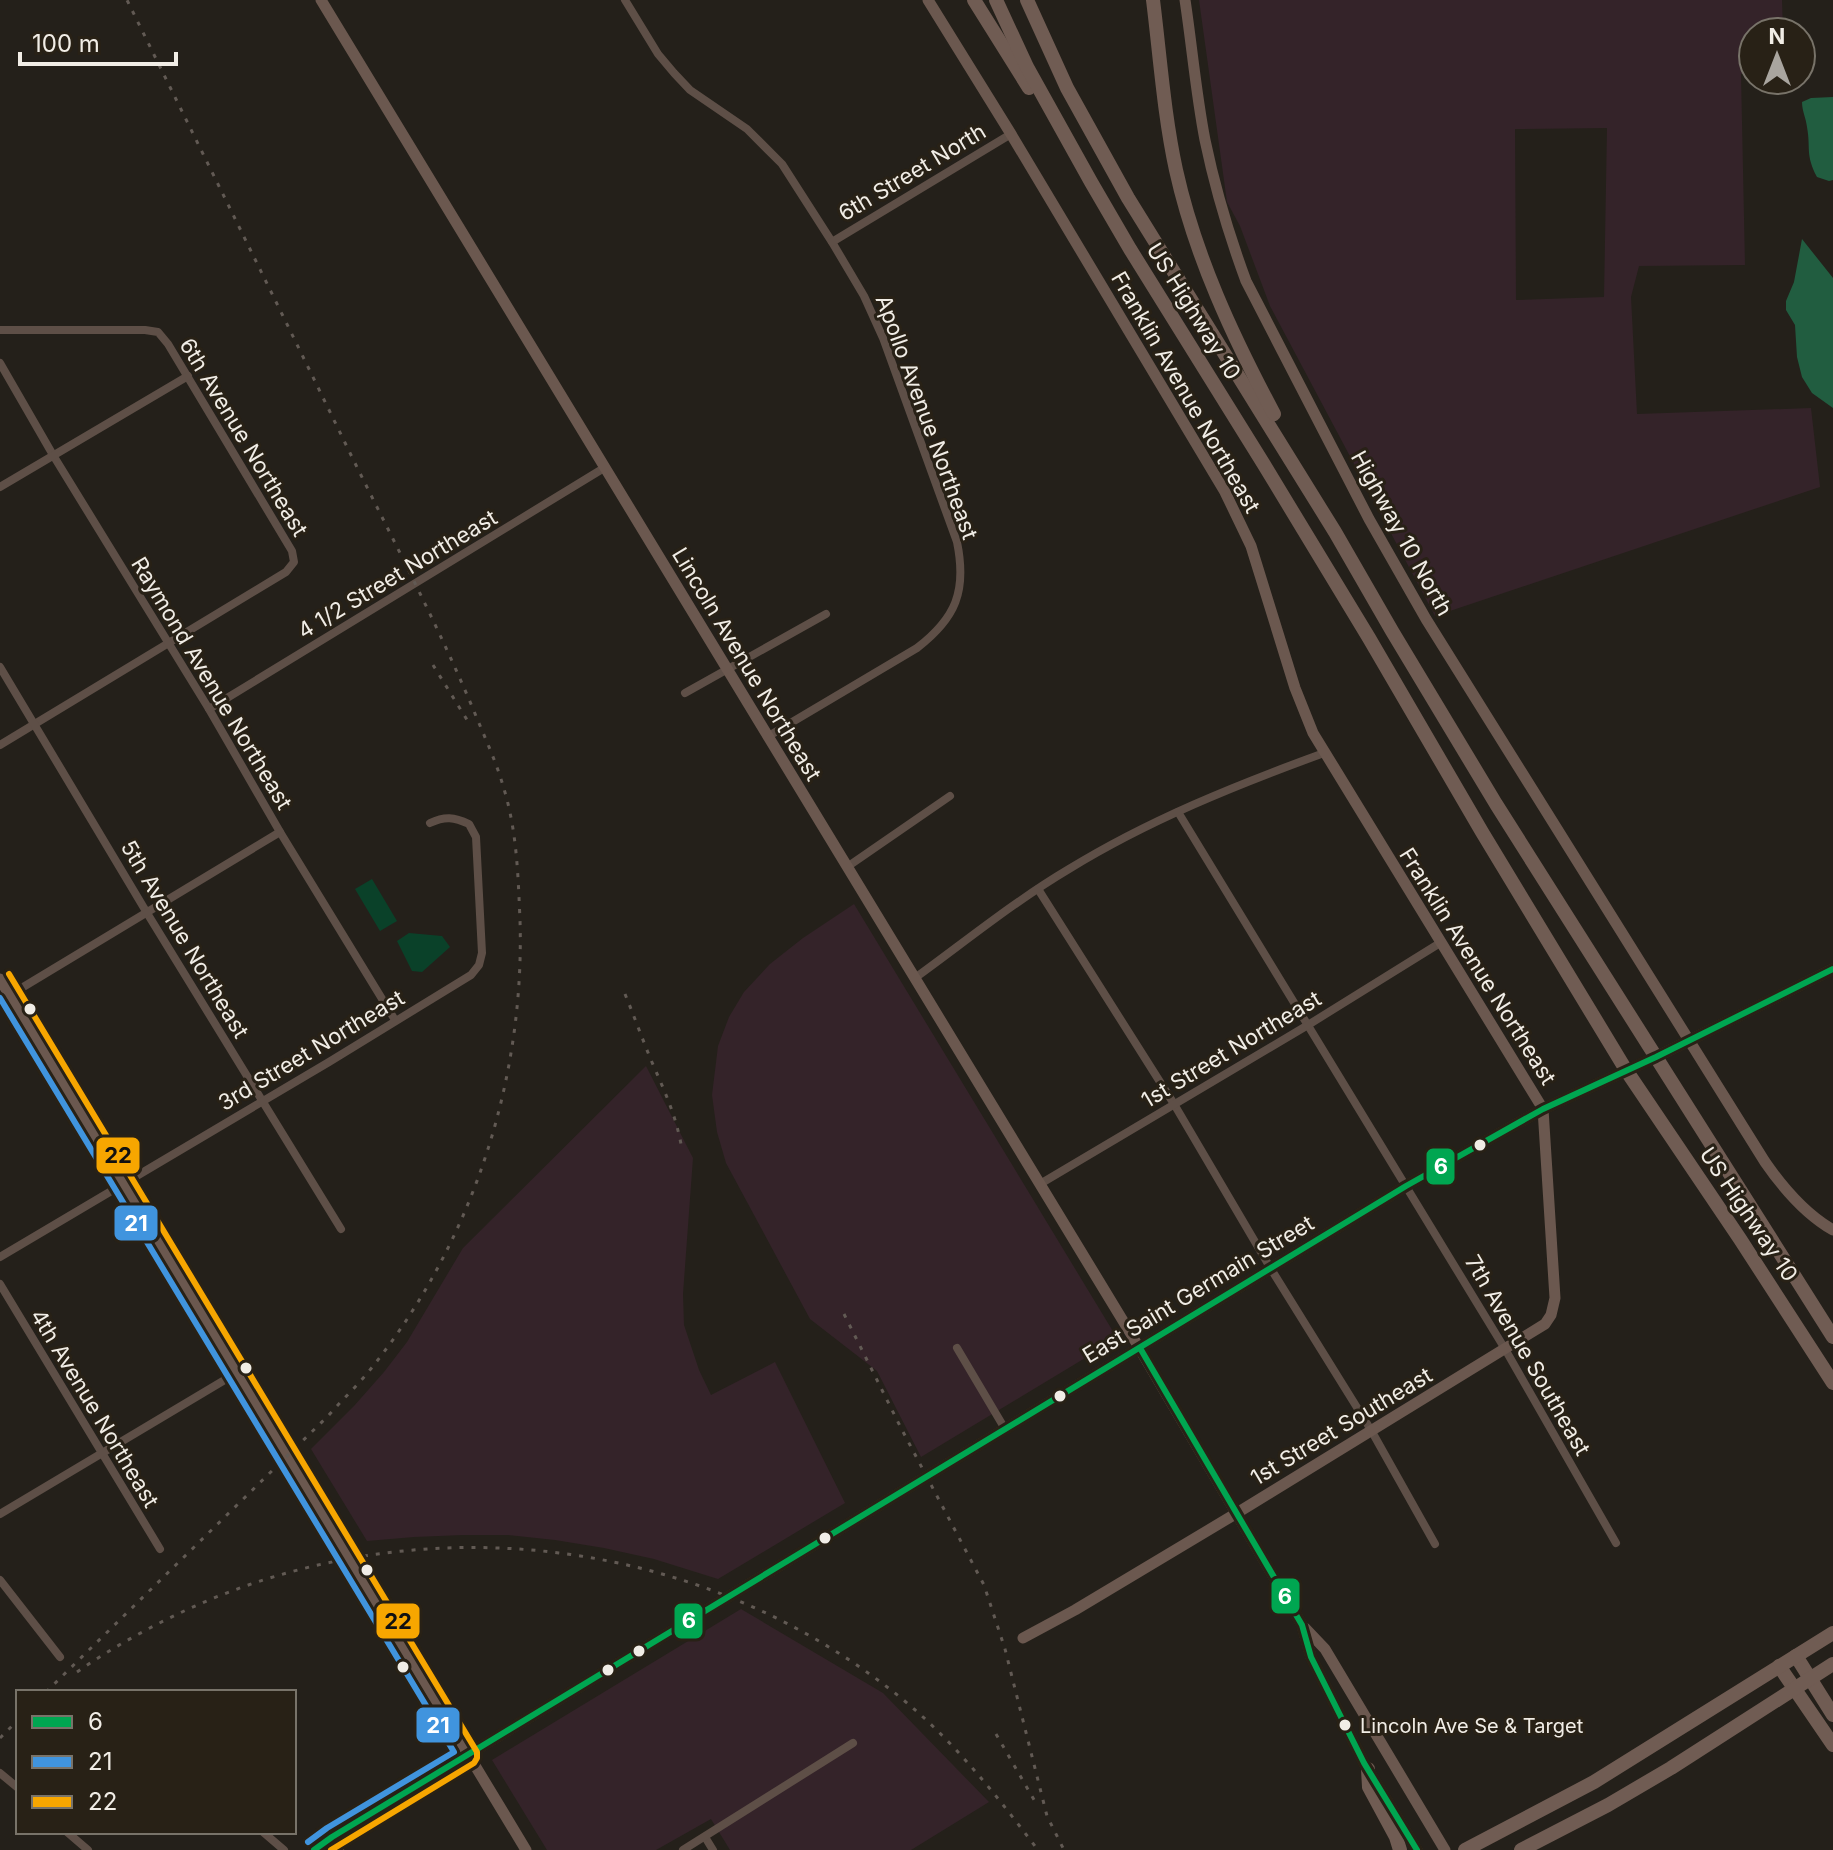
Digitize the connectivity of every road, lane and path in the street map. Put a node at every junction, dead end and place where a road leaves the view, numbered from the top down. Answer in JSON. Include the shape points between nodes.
{"nodes":[{"id":1,"x":321,"y":0,"type":"edge"},
{"id":2,"x":625,"y":0,"type":"edge"},
{"id":3,"x":928,"y":0,"type":"edge"},
{"id":4,"x":974,"y":0,"type":"edge"},
{"id":5,"x":996,"y":0,"type":"edge"},
{"id":6,"x":1027,"y":0,"type":"edge"},
{"id":7,"x":1153,"y":0,"type":"edge"},
{"id":8,"x":1185,"y":0,"type":"edge"},
{"id":9,"x":1011,"y":134,"type":"junction"},
{"id":10,"x":1091,"y":182,"type":"junction"},
{"id":11,"x":832,"y":242,"type":"junction"},
{"id":12,"x":0,"y":330,"type":"edge"},
{"id":13,"x":0,"y":363,"type":"edge"},
{"id":14,"x":188,"y":376,"type":"junction"},
{"id":15,"x":53,"y":455,"type":"junction"},
{"id":16,"x":604,"y":468,"type":"junction"},
{"id":17,"x":0,"y":487,"type":"edge"},
{"id":18,"x":1335,"y":532,"type":"junction"},
{"id":19,"x":826,"y":614,"type":"dead end"},
{"id":20,"x":167,"y":643,"type":"junction"},
{"id":21,"x":0,"y":667,"type":"edge"},
{"id":22,"x":726,"y":669,"type":"junction"},
{"id":23,"x":685,"y":693,"type":"dead end"},
{"id":24,"x":209,"y":709,"type":"junction"},
{"id":25,"x":35,"y":724,"type":"junction"},
{"id":26,"x":767,"y":737,"type":"junction"},
{"id":27,"x":0,"y":745,"type":"edge"},
{"id":28,"x":1324,"y":753,"type":"junction"},
{"id":29,"x":950,"y":796,"type":"dead end"},
{"id":30,"x":1178,"y":812,"type":"junction"},
{"id":31,"x":430,"y":823,"type":"dead end"},
{"id":32,"x":280,"y":832,"type":"junction"},
{"id":33,"x":847,"y":867,"type":"junction"},
{"id":34,"x":1038,"y":889,"type":"junction"},
{"id":35,"x":147,"y":913,"type":"junction"},
{"id":36,"x":1440,"y":943,"type":"junction"},
{"id":37,"x":1833,"y":969,"type":"edge"},
{"id":38,"x":915,"y":978,"type":"junction"},
{"id":39,"x":0,"y":979,"type":"edge"},
{"id":40,"x":5,"y":998,"type":"edge"},
{"id":41,"x":395,"y":1020,"type":"junction"},
{"id":42,"x":1308,"y":1025,"type":"junction"},
{"id":43,"x":1690,"y":1040,"type":"junction"},
{"id":44,"x":1656,"y":1057,"type":"junction"},
{"id":45,"x":1626,"y":1070,"type":"junction"},
{"id":46,"x":261,"y":1101,"type":"junction"},
{"id":47,"x":1174,"y":1104,"type":"junction"},
{"id":48,"x":1543,"y":1109,"type":"junction"},
{"id":49,"x":124,"y":1182,"type":"junction"},
{"id":50,"x":1040,"y":1184,"type":"junction"},
{"id":51,"x":1406,"y":1186,"type":"junction"},
{"id":52,"x":341,"y":1229,"type":"dead end"},
{"id":53,"x":1833,"y":1230,"type":"edge"},
{"id":54,"x":0,"y":1257,"type":"edge"},
{"id":55,"x":1271,"y":1269,"type":"junction"},
{"id":56,"x":0,"y":1284,"type":"edge"},
{"id":57,"x":1833,"y":1337,"type":"edge"},
{"id":58,"x":957,"y":1348,"type":"dead end"},
{"id":59,"x":1140,"y":1348,"type":"junction"},
{"id":60,"x":1505,"y":1349,"type":"junction"},
{"id":61,"x":238,"y":1372,"type":"junction"},
{"id":62,"x":1833,"y":1383,"type":"edge"},
{"id":63,"x":1005,"y":1429,"type":"junction"},
{"id":64,"x":1371,"y":1430,"type":"junction"},
{"id":65,"x":101,"y":1453,"type":"junction"},
{"id":66,"x":1237,"y":1513,"type":"junction"},
{"id":67,"x":0,"y":1514,"type":"edge"},
{"id":68,"x":1616,"y":1543,"type":"dead end"},
{"id":69,"x":1435,"y":1544,"type":"dead end"},
{"id":70,"x":160,"y":1549,"type":"dead end"},
{"id":71,"x":0,"y":1580,"type":"edge"},
{"id":72,"x":1302,"y":1625,"type":"junction"},
{"id":73,"x":1833,"y":1633,"type":"edge"},
{"id":74,"x":1023,"y":1638,"type":"dead end"},
{"id":75,"x":1796,"y":1656,"type":"junction"},
{"id":76,"x":60,"y":1657,"type":"dead end"},
{"id":77,"x":1833,"y":1664,"type":"edge"},
{"id":78,"x":1779,"y":1666,"type":"junction"},
{"id":79,"x":1810,"y":1679,"type":"junction"},
{"id":80,"x":1795,"y":1689,"type":"junction"},
{"id":81,"x":1833,"y":1715,"type":"edge"},
{"id":82,"x":853,"y":1743,"type":"dead end"},
{"id":83,"x":1833,"y":1745,"type":"edge"},
{"id":84,"x":468,"y":1755,"type":"junction"},
{"id":85,"x":1368,"y":1769,"type":"junction"},
{"id":86,"x":0,"y":1773,"type":"edge"},
{"id":87,"x":16,"y":1786,"type":"edge"},
{"id":88,"x":69,"y":1834,"type":"edge"},
{"id":89,"x":265,"y":1834,"type":"edge"},
{"id":90,"x":332,"y":1837,"type":"junction"},
{"id":91,"x":705,"y":1837,"type":"junction"},
{"id":92,"x":88,"y":1850,"type":"edge"},
{"id":93,"x":284,"y":1850,"type":"edge"},
{"id":94,"x":314,"y":1850,"type":"edge"},
{"id":95,"x":340,"y":1850,"type":"edge"},
{"id":96,"x":526,"y":1850,"type":"edge"},
{"id":97,"x":683,"y":1850,"type":"edge"},
{"id":98,"x":713,"y":1850,"type":"edge"},
{"id":99,"x":1400,"y":1850,"type":"edge"},
{"id":100,"x":1417,"y":1850,"type":"edge"},
{"id":101,"x":1445,"y":1850,"type":"edge"},
{"id":102,"x":1465,"y":1850,"type":"edge"},
{"id":103,"x":1521,"y":1850,"type":"edge"}],
"edges":[{"from":1,"to":16,"type":"street","name":"Lincoln Avenue Northeast"},
{"from":2,"to":11,"type":"street","name":"Apollo Avenue Northeast","via":[[658,54],[690,90],[747,129],[782,164]]},
{"from":3,"to":9,"type":"street","name":"Franklin Avenue Northeast"},
{"from":4,"to":10,"type":"highway"},
{"from":5,"to":10,"type":"highway","name":"US Highway 10"},
{"from":6,"to":18,"type":"highway","via":[[1121,186]]},
{"from":7,"to":18,"type":"highway","via":[[1176,169],[1206,268],[1248,366]]},
{"from":8,"to":43,"type":"street","name":"Highway 10 North","via":[[1214,179],[1246,281],[1426,619]]},
{"from":9,"to":11,"type":"street","name":"6th Street North"},
{"from":9,"to":28,"type":"street","name":"Franklin Avenue Northeast","via":[[1225,492],[1251,546],[1303,710]]},
{"from":10,"to":45,"type":"highway","name":"US Highway 10"},
{"from":11,"to":26,"type":"street","name":"Apollo Avenue Northeast","via":[[883,338],[957,542],[959,588],[948,619],[934,635]]},
{"from":12,"to":14,"type":"street","name":"6th Avenue Northeast","via":[[158,332]]},
{"from":13,"to":15,"type":"street","name":"Raymond Avenue Northeast"},
{"from":14,"to":15,"type":"street"},
{"from":14,"to":20,"type":"street","name":"6th Avenue Northeast","via":[[294,562],[286,572]]},
{"from":15,"to":17,"type":"street"},
{"from":15,"to":20,"type":"street","name":"Raymond Avenue Northeast"},
{"from":16,"to":22,"type":"street","name":"Lincoln Avenue Northeast"},
{"from":16,"to":24,"type":"street","name":"4 1/2 Street Northeast"},
{"from":18,"to":44,"type":"highway","name":"US Highway 10","via":[[1496,804]]},
{"from":19,"to":22,"type":"street"},
{"from":20,"to":24,"type":"street","name":"Raymond Avenue Northeast"},
{"from":20,"to":25,"type":"street"},
{"from":21,"to":25,"type":"street","name":"5th Avenue Northeast"},
{"from":22,"to":23,"type":"street"},
{"from":22,"to":26,"type":"street","name":"Lincoln Avenue Northeast"},
{"from":24,"to":32,"type":"street","name":"Raymond Avenue Northeast"},
{"from":25,"to":27,"type":"street"},
{"from":25,"to":35,"type":"street","name":"5th Avenue Northeast"},
{"from":26,"to":33,"type":"street","name":"Lincoln Avenue Northeast"},
{"from":28,"to":30,"type":"street"},
{"from":28,"to":36,"type":"street","name":"Franklin Avenue Northeast"},
{"from":29,"to":33,"type":"street"},
{"from":30,"to":34,"type":"street"},
{"from":30,"to":42,"type":"street","name":"7th Avenue Southeast"},
{"from":31,"to":41,"type":"street","name":"3rd Street Northeast","via":[[457,818],[469,824],[476,837],[482,953],[471,975]]},
{"from":32,"to":35,"type":"street"},
{"from":32,"to":41,"type":"street","name":"Raymond Avenue Northeast"},
{"from":33,"to":38,"type":"street","name":"Lincoln Avenue Northeast"},
{"from":34,"to":38,"type":"street"},
{"from":34,"to":47,"type":"street"},
{"from":35,"to":40,"type":"street"},
{"from":35,"to":46,"type":"street","name":"5th Avenue Northeast"},
{"from":36,"to":42,"type":"street","name":"1st Street Northeast"},
{"from":36,"to":48,"type":"street","name":"Franklin Avenue Northeast"},
{"from":37,"to":43,"type":"street","name":"East Saint Germain Street"},
{"from":38,"to":50,"type":"street","name":"Lincoln Avenue Northeast"},
{"from":39,"to":40,"type":"street"},
{"from":40,"to":49,"type":"street"},
{"from":41,"to":46,"type":"street","name":"3rd Street Northeast"},
{"from":42,"to":47,"type":"street","name":"1st Street Northeast"},
{"from":42,"to":51,"type":"street","name":"7th Avenue Southeast"},
{"from":43,"to":44,"type":"street","name":"East Saint Germain Street"},
{"from":43,"to":53,"type":"street","name":"Highway 10 North","via":[[1774,1176]]},
{"from":44,"to":45,"type":"street","name":"East Saint Germain Street"},
{"from":44,"to":57,"type":"highway","name":"US Highway 10"},
{"from":45,"to":48,"type":"street","name":"East Saint Germain Street"},
{"from":45,"to":62,"type":"highway","name":"US Highway 10"},
{"from":46,"to":49,"type":"street","name":"3rd Street Northeast"},
{"from":46,"to":52,"type":"street","name":"5th Avenue Northeast"},
{"from":47,"to":50,"type":"street","name":"1st Street Northeast"},
{"from":47,"to":55,"type":"street"},
{"from":48,"to":51,"type":"street","name":"East Saint Germain Street"},
{"from":48,"to":60,"type":"street","name":"1st Street Southeast","via":[[1555,1298],[1545,1324]]},
{"from":49,"to":54,"type":"street","name":"3rd Street Northeast"},
{"from":49,"to":61,"type":"street"},
{"from":50,"to":59,"type":"street","name":"Lincoln Avenue Northeast"},
{"from":51,"to":55,"type":"street","name":"East Saint Germain Street"},
{"from":51,"to":60,"type":"street","name":"7th Avenue Southeast"},
{"from":55,"to":59,"type":"street","name":"East Saint Germain Street"},
{"from":55,"to":64,"type":"street"},
{"from":56,"to":65,"type":"street","name":"4th Avenue Northeast"},
{"from":58,"to":63,"type":"street"},
{"from":59,"to":63,"type":"street","name":"East Saint Germain Street"},
{"from":59,"to":66,"type":"street","name":"Lincoln Avenue Northeast"},
{"from":60,"to":64,"type":"street","name":"1st Street Southeast"},
{"from":60,"to":68,"type":"street","name":"7th Avenue Southeast"},
{"from":61,"to":65,"type":"street"},
{"from":61,"to":84,"type":"street"},
{"from":63,"to":84,"type":"street","name":"East Saint Germain Street"},
{"from":64,"to":66,"type":"street","name":"1st Street Southeast"},
{"from":64,"to":69,"type":"street"},
{"from":65,"to":67,"type":"street"},
{"from":65,"to":70,"type":"street","name":"4th Avenue Northeast"},
{"from":66,"to":72,"type":"street","name":"Lincoln Avenue Northeast"},
{"from":66,"to":74,"type":"street","name":"1st Street Southeast"},
{"from":71,"to":76,"type":"street"},
{"from":72,"to":85,"type":"street","via":[[1311,1657]]},
{"from":72,"to":101,"type":"street","via":[[1325,1649]]},
{"from":73,"to":75,"type":"highway"},
{"from":75,"to":78,"type":"highway"},
{"from":75,"to":79,"type":"highway"},
{"from":77,"to":79,"type":"highway"},
{"from":78,"to":80,"type":"highway"},
{"from":78,"to":102,"type":"highway","via":[[1594,1782]]},
{"from":79,"to":80,"type":"highway"},
{"from":79,"to":81,"type":"highway"},
{"from":80,"to":83,"type":"highway"},
{"from":80,"to":103,"type":"highway","via":[[1661,1775]]},
{"from":82,"to":91,"type":"street"},
{"from":84,"to":90,"type":"street","name":"East Saint Germain Street"},
{"from":84,"to":96,"type":"street"},
{"from":85,"to":99,"type":"highway","via":[[1369,1787]]},
{"from":85,"to":100,"type":"street"},
{"from":86,"to":87,"type":"street"},
{"from":88,"to":92,"type":"street"},
{"from":89,"to":93,"type":"street"},
{"from":90,"to":94,"type":"street","name":"East Saint Germain Street"},
{"from":90,"to":95,"type":"street"},
{"from":91,"to":97,"type":"street"},
{"from":91,"to":98,"type":"street"}]}
